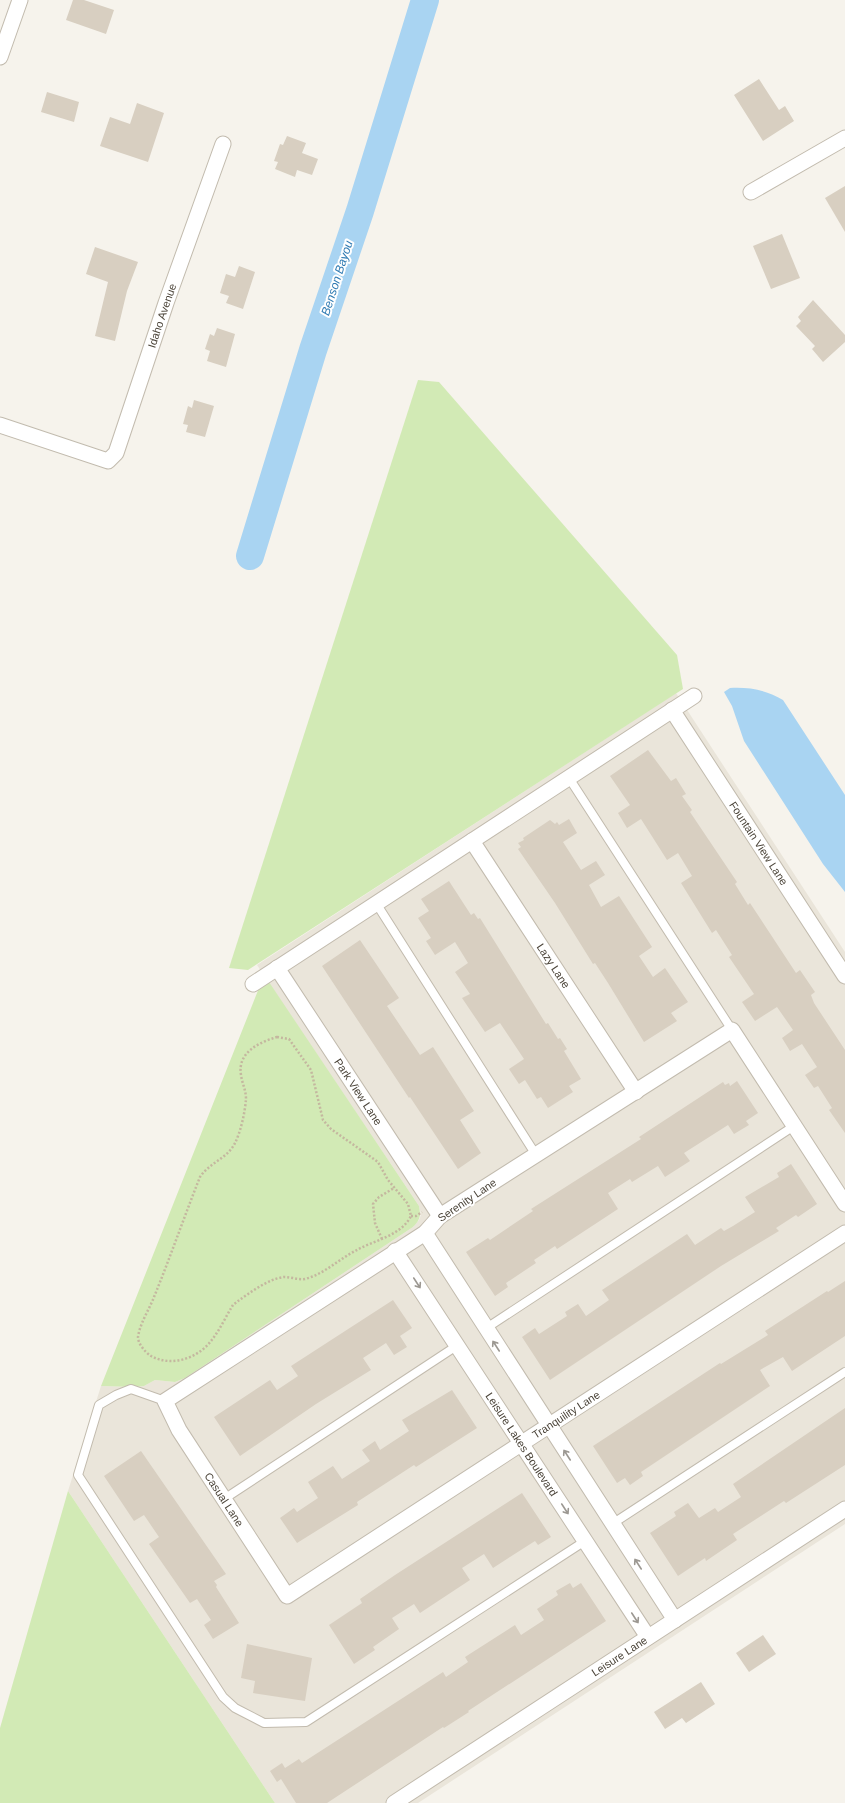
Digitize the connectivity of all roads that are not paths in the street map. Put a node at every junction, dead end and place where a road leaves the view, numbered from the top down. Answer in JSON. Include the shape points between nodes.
{"nodes":[{"id":1,"x":20,"y":0,"type":"edge"},
{"id":2,"x":0,"y":57,"type":"edge"},
{"id":3,"x":845,"y":138,"type":"edge"},
{"id":4,"x":222,"y":144,"type":"dead end"},
{"id":5,"x":751,"y":192,"type":"dead end"},
{"id":6,"x":0,"y":425,"type":"edge"},
{"id":7,"x":694,"y":696,"type":"dead end"},
{"id":8,"x":672,"y":710,"type":"junction"},
{"id":9,"x":569,"y":778,"type":"junction"},
{"id":10,"x":472,"y":841,"type":"junction"},
{"id":11,"x":376,"y":903,"type":"junction"},
{"id":12,"x":277,"y":968,"type":"junction"},
{"id":13,"x":845,"y":976,"type":"edge"},
{"id":14,"x":253,"y":984,"type":"dead end"},
{"id":15,"x":732,"y":1030,"type":"junction"},
{"id":16,"x":636,"y":1092,"type":"junction"},
{"id":17,"x":794,"y":1126,"type":"junction"},
{"id":18,"x":536,"y":1155,"type":"junction"},
{"id":19,"x":845,"y":1204,"type":"edge"},
{"id":20,"x":440,"y":1216,"type":"junction"},
{"id":21,"x":424,"y":1233,"type":"junction"},
{"id":22,"x":845,"y":1233,"type":"edge"},
{"id":23,"x":395,"y":1251,"type":"junction"},
{"id":24,"x":485,"y":1329,"type":"junction"},
{"id":25,"x":458,"y":1345,"type":"junction"},
{"id":26,"x":845,"y":1372,"type":"edge"},
{"id":27,"x":165,"y":1401,"type":"junction"},
{"id":28,"x":548,"y":1426,"type":"junction"},
{"id":29,"x":521,"y":1443,"type":"junction"},
{"id":30,"x":224,"y":1499,"type":"junction"},
{"id":31,"x":845,"y":1509,"type":"edge"},
{"id":32,"x":612,"y":1524,"type":"junction"},
{"id":33,"x":585,"y":1541,"type":"junction"},
{"id":34,"x":287,"y":1596,"type":"joint"},
{"id":35,"x":675,"y":1620,"type":"junction"},
{"id":36,"x":648,"y":1637,"type":"junction"},
{"id":37,"x":394,"y":1803,"type":"edge"}],
"edges":[{"from":1,"to":2,"type":"street"},
{"from":3,"to":5,"type":"street"},
{"from":4,"to":6,"type":"street","name":"Idaho Avenue","via":[[116,453],[108,462]]},
{"from":7,"to":8,"type":"street"},
{"from":8,"to":9,"type":"street"},
{"from":8,"to":13,"type":"street","name":"Fountain View Lane"},
{"from":9,"to":10,"type":"street"},
{"from":9,"to":15,"type":"lane"},
{"from":10,"to":11,"type":"street"},
{"from":10,"to":16,"type":"street","name":"Lazy Lane"},
{"from":11,"to":12,"type":"street"},
{"from":11,"to":18,"type":"lane"},
{"from":12,"to":14,"type":"street"},
{"from":12,"to":20,"type":"street","name":"Park View Lane"},
{"from":15,"to":16,"type":"street","name":"Serenity Lane"},
{"from":15,"to":17,"type":"street"},
{"from":16,"to":18,"type":"street","name":"Serenity Lane"},
{"from":17,"to":19,"type":"street"},
{"from":17,"to":24,"type":"lane"},
{"from":18,"to":20,"type":"street","name":"Serenity Lane"},
{"from":20,"to":21,"type":"street","name":"Serenity Lane"},
{"from":21,"to":23,"type":"street","name":"Serenity Lane"},
{"from":21,"to":24,"type":"street"},
{"from":22,"to":28,"type":"street","name":"Tranquility Lane"},
{"from":23,"to":25,"type":"street","name":"Leisure Lakes Boulevard","one_way":true},
{"from":23,"to":27,"type":"street","name":"Serenity Lane"},
{"from":28,"to":24,"type":"street","one_way":true},
{"from":25,"to":29,"type":"street","name":"Leisure Lakes Boulevard"},
{"from":25,"to":30,"type":"lane"},
{"from":26,"to":32,"type":"lane"},
{"from":27,"to":30,"type":"street","name":"Casual Lane","via":[[179,1430]]},
{"from":27,"to":33,"type":"lane","via":[[131,1389],[100,1405],[78,1475],[223,1697],[235,1708],[264,1723],[306,1722]]},
{"from":28,"to":29,"type":"street","name":"Tranquility Lane"},
{"from":32,"to":28,"type":"street","one_way":true},
{"from":29,"to":33,"type":"street","name":"Leisure Lakes Boulevard","one_way":true},
{"from":29,"to":34,"type":"street","name":"Tranquility Lane"},
{"from":30,"to":34,"type":"street","name":"Casual Lane"},
{"from":31,"to":35,"type":"street","name":"Leisure Lane"},
{"from":35,"to":32,"type":"street","one_way":true},
{"from":33,"to":36,"type":"street","name":"Leisure Lakes Boulevard","one_way":true},
{"from":35,"to":36,"type":"street","name":"Leisure Lane"},
{"from":36,"to":37,"type":"street","name":"Leisure Lane"}]}
